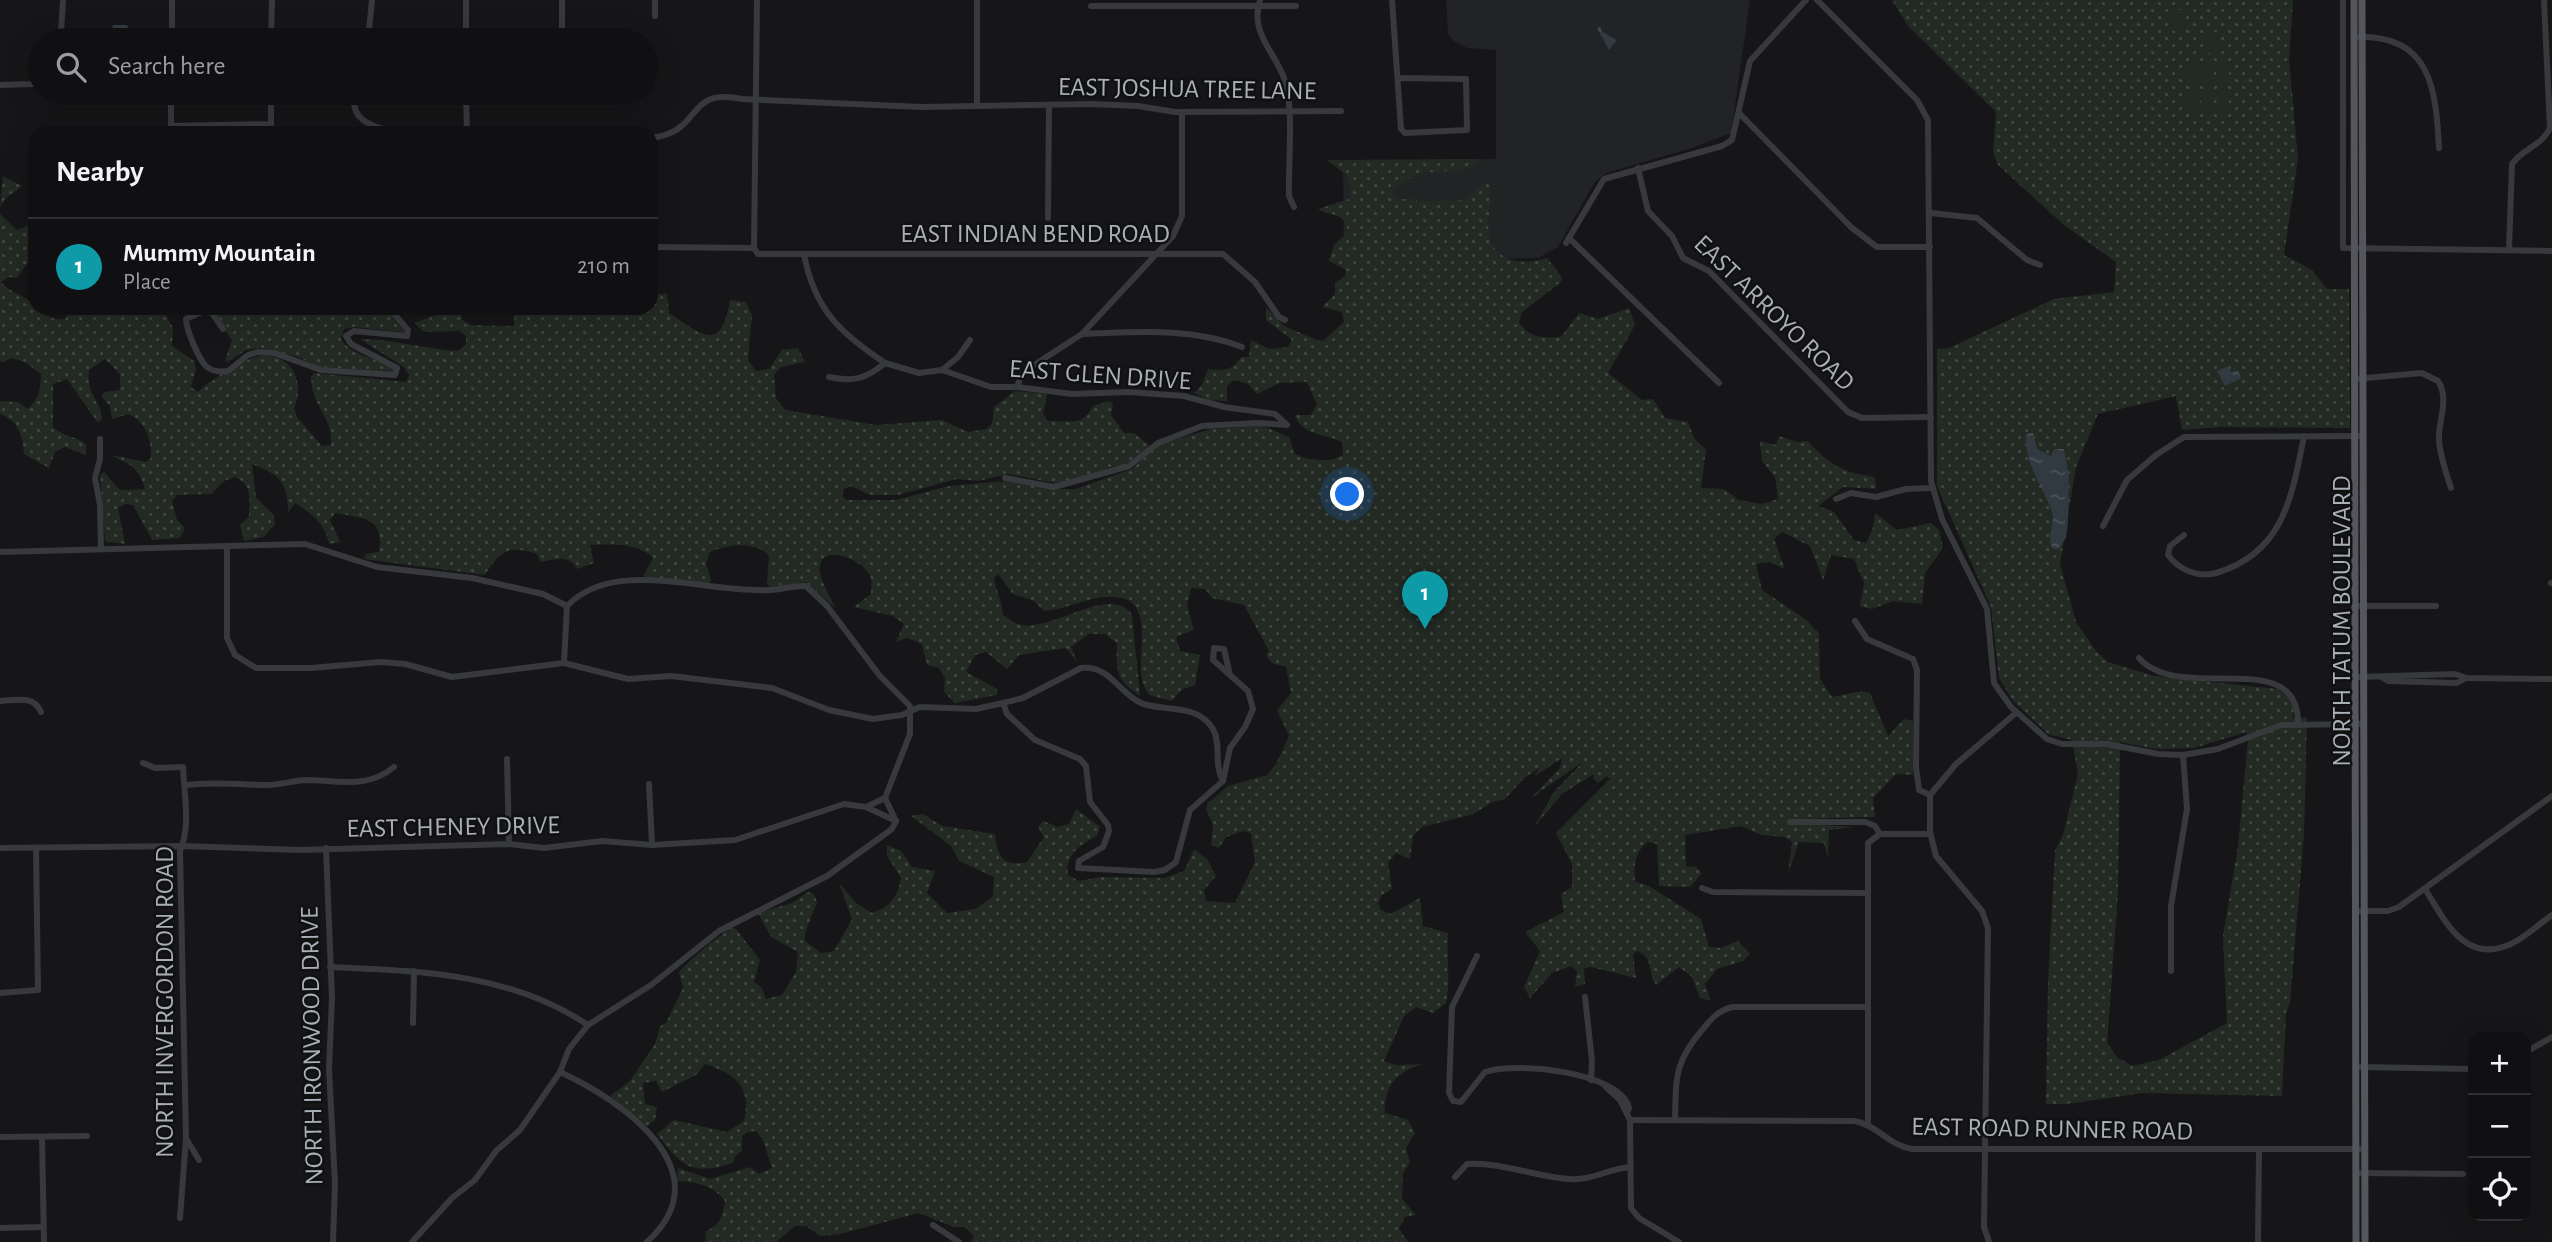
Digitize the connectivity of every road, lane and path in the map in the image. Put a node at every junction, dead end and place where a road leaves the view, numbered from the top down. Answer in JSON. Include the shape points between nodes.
{"nodes":[{"id":1,"x":63,"y":0,"type":"edge"},
{"id":2,"x":172,"y":0,"type":"edge"},
{"id":3,"x":272,"y":0,"type":"edge"},
{"id":4,"x":372,"y":0,"type":"edge"},
{"id":5,"x":466,"y":0,"type":"edge"},
{"id":6,"x":562,"y":0,"type":"edge"},
{"id":7,"x":655,"y":0,"type":"edge"},
{"id":8,"x":757,"y":0,"type":"edge"},
{"id":9,"x":977,"y":0,"type":"edge"},
{"id":10,"x":1392,"y":0,"type":"edge"},
{"id":11,"x":1806,"y":0,"type":"edge"},
{"id":12,"x":1817,"y":0,"type":"edge"},
{"id":13,"x":2343,"y":0,"type":"edge"},
{"id":14,"x":2354,"y":0,"type":"edge"},
{"id":15,"x":2362,"y":0,"type":"edge"},
{"id":16,"x":2544,"y":0,"type":"edge"},
{"id":17,"x":1259,"y":3,"type":"edge"},
{"id":18,"x":1091,"y":6,"type":"dead end"},
{"id":19,"x":1296,"y":6,"type":"dead end"},
{"id":20,"x":655,"y":16,"type":"dead end"},
{"id":21,"x":61,"y":28,"type":"edge"},
{"id":22,"x":172,"y":28,"type":"edge"},
{"id":23,"x":271,"y":28,"type":"edge"},
{"id":24,"x":369,"y":28,"type":"edge"},
{"id":25,"x":466,"y":28,"type":"edge"},
{"id":26,"x":562,"y":28,"type":"edge"},
{"id":27,"x":2358,"y":36,"type":"junction"},
{"id":28,"x":1399,"y":78,"type":"junction"},
{"id":29,"x":28,"y":84,"type":"edge"},
{"id":30,"x":0,"y":85,"type":"edge"},
{"id":31,"x":756,"y":100,"type":"junction"},
{"id":32,"x":171,"y":105,"type":"edge"},
{"id":33,"x":271,"y":105,"type":"edge"},
{"id":34,"x":355,"y":105,"type":"edge"},
{"id":35,"x":467,"y":105,"type":"edge"},
{"id":36,"x":1049,"y":105,"type":"junction"},
{"id":37,"x":977,"y":106,"type":"junction"},
{"id":38,"x":1288,"y":111,"type":"junction"},
{"id":39,"x":1341,"y":111,"type":"dead end"},
{"id":40,"x":1182,"y":112,"type":"junction"},
{"id":41,"x":1740,"y":114,"type":"junction"},
{"id":42,"x":171,"y":126,"type":"edge"},
{"id":43,"x":231,"y":126,"type":"edge"},
{"id":44,"x":370,"y":126,"type":"edge"},
{"id":45,"x":467,"y":126,"type":"edge"},
{"id":46,"x":658,"y":137,"type":"edge"},
{"id":47,"x":2439,"y":148,"type":"dead end"},
{"id":48,"x":1638,"y":169,"type":"junction"},
{"id":49,"x":1294,"y":207,"type":"dead end"},
{"id":50,"x":1931,"y":213,"type":"junction"},
{"id":51,"x":1048,"y":218,"type":"dead end"},
{"id":52,"x":658,"y":247,"type":"edge"},
{"id":53,"x":1930,"y":247,"type":"junction"},
{"id":54,"x":2359,"y":249,"type":"junction"},
{"id":55,"x":755,"y":250,"type":"junction"},
{"id":56,"x":2509,"y":250,"type":"junction"},
{"id":57,"x":2552,"y":251,"type":"edge"},
{"id":58,"x":1157,"y":253,"type":"junction"},
{"id":59,"x":804,"y":254,"type":"junction"},
{"id":60,"x":2040,"y":265,"type":"dead end"},
{"id":61,"x":195,"y":315,"type":"edge"},
{"id":62,"x":213,"y":315,"type":"edge"},
{"id":63,"x":395,"y":315,"type":"edge"},
{"id":64,"x":1285,"y":320,"type":"dead end"},
{"id":65,"x":223,"y":329,"type":"dead end"},
{"id":66,"x":1082,"y":334,"type":"junction"},
{"id":67,"x":970,"y":340,"type":"dead end"},
{"id":68,"x":1242,"y":347,"type":"dead end"},
{"id":69,"x":885,"y":363,"type":"junction"},
{"id":70,"x":942,"y":370,"type":"junction"},
{"id":71,"x":829,"y":377,"type":"dead end"},
{"id":72,"x":2359,"y":379,"type":"junction"},
{"id":73,"x":1719,"y":383,"type":"dead end"},
{"id":74,"x":1017,"y":387,"type":"junction"},
{"id":75,"x":1931,"y":417,"type":"junction"},
{"id":76,"x":2304,"y":436,"type":"junction"},
{"id":77,"x":2359,"y":436,"type":"junction"},
{"id":78,"x":100,"y":439,"type":"dead end"},
{"id":79,"x":1005,"y":478,"type":"dead end"},
{"id":80,"x":1932,"y":488,"type":"junction"},
{"id":81,"x":2451,"y":488,"type":"dead end"},
{"id":82,"x":1836,"y":499,"type":"dead end"},
{"id":83,"x":2103,"y":526,"type":"dead end"},
{"id":84,"x":2184,"y":535,"type":"dead end"},
{"id":85,"x":227,"y":546,"type":"junction"},
{"id":86,"x":101,"y":548,"type":"junction"},
{"id":87,"x":0,"y":552,"type":"edge"},
{"id":88,"x":568,"y":606,"type":"junction"},
{"id":89,"x":2359,"y":606,"type":"junction"},
{"id":90,"x":2436,"y":606,"type":"dead end"},
{"id":91,"x":1855,"y":621,"type":"dead end"},
{"id":92,"x":2139,"y":658,"type":"dead end"},
{"id":93,"x":564,"y":663,"type":"junction"},
{"id":94,"x":1230,"y":675,"type":"dead end"},
{"id":95,"x":2360,"y":677,"type":"junction"},
{"id":96,"x":2552,"y":679,"type":"edge"},
{"id":97,"x":0,"y":701,"type":"edge"},
{"id":98,"x":1003,"y":703,"type":"junction"},
{"id":99,"x":912,"y":710,"type":"junction"},
{"id":100,"x":41,"y":712,"type":"dead end"},
{"id":101,"x":2016,"y":713,"type":"junction"},
{"id":102,"x":2298,"y":723,"type":"junction"},
{"id":103,"x":2360,"y":724,"type":"junction"},
{"id":104,"x":2183,"y":755,"type":"junction"},
{"id":105,"x":507,"y":759,"type":"dead end"},
{"id":106,"x":144,"y":763,"type":"dead end"},
{"id":107,"x":394,"y":767,"type":"dead end"},
{"id":108,"x":1223,"y":781,"type":"junction"},
{"id":109,"x":649,"y":783,"type":"dead end"},
{"id":110,"x":186,"y":785,"type":"junction"},
{"id":111,"x":1930,"y":795,"type":"junction"},
{"id":112,"x":2552,"y":796,"type":"edge"},
{"id":113,"x":885,"y":798,"type":"junction"},
{"id":114,"x":866,"y":807,"type":"junction"},
{"id":115,"x":896,"y":821,"type":"junction"},
{"id":116,"x":1790,"y":822,"type":"dead end"},
{"id":117,"x":1880,"y":834,"type":"junction"},
{"id":118,"x":1930,"y":834,"type":"junction"},
{"id":119,"x":509,"y":844,"type":"junction"},
{"id":120,"x":652,"y":845,"type":"junction"},
{"id":121,"x":183,"y":846,"type":"junction"},
{"id":122,"x":0,"y":848,"type":"edge"},
{"id":123,"x":36,"y":848,"type":"junction"},
{"id":124,"x":326,"y":848,"type":"junction"},
{"id":125,"x":1702,"y":888,"type":"dead end"},
{"id":126,"x":2425,"y":889,"type":"junction"},
{"id":127,"x":1868,"y":893,"type":"junction"},
{"id":128,"x":2360,"y":911,"type":"junction"},
{"id":129,"x":2552,"y":915,"type":"edge"},
{"id":130,"x":1477,"y":956,"type":"dead end"},
{"id":131,"x":330,"y":967,"type":"junction"},
{"id":132,"x":414,"y":971,"type":"junction"},
{"id":133,"x":2171,"y":971,"type":"dead end"},
{"id":134,"x":0,"y":993,"type":"edge"},
{"id":135,"x":1585,"y":997,"type":"dead end"},
{"id":136,"x":1868,"y":1007,"type":"junction"},
{"id":137,"x":413,"y":1023,"type":"dead end"},
{"id":138,"x":587,"y":1025,"type":"junction"},
{"id":139,"x":2552,"y":1037,"type":"edge"},
{"id":140,"x":2531,"y":1049,"type":"edge"},
{"id":141,"x":2360,"y":1067,"type":"junction"},
{"id":142,"x":2468,"y":1069,"type":"edge"},
{"id":143,"x":560,"y":1072,"type":"junction"},
{"id":144,"x":1591,"y":1080,"type":"junction"},
{"id":145,"x":1628,"y":1117,"type":"junction"},
{"id":146,"x":1675,"y":1120,"type":"junction"},
{"id":147,"x":1868,"y":1124,"type":"junction"},
{"id":148,"x":87,"y":1136,"type":"dead end"},
{"id":149,"x":0,"y":1137,"type":"edge"},
{"id":150,"x":42,"y":1137,"type":"junction"},
{"id":151,"x":186,"y":1138,"type":"junction"},
{"id":152,"x":2360,"y":1149,"type":"junction"},
{"id":153,"x":1984,"y":1150,"type":"junction"},
{"id":154,"x":2259,"y":1150,"type":"junction"},
{"id":155,"x":199,"y":1160,"type":"dead end"},
{"id":156,"x":1629,"y":1167,"type":"junction"},
{"id":157,"x":2360,"y":1173,"type":"junction"},
{"id":158,"x":2463,"y":1174,"type":"dead end"},
{"id":159,"x":1455,"y":1177,"type":"dead end"},
{"id":160,"x":180,"y":1218,"type":"dead end"},
{"id":161,"x":933,"y":1225,"type":"dead end"},
{"id":162,"x":43,"y":1227,"type":"junction"},
{"id":163,"x":0,"y":1228,"type":"edge"},
{"id":164,"x":44,"y":1242,"type":"edge"},
{"id":165,"x":333,"y":1242,"type":"edge"},
{"id":166,"x":412,"y":1242,"type":"edge"},
{"id":167,"x":648,"y":1242,"type":"edge"},
{"id":168,"x":959,"y":1242,"type":"edge"},
{"id":169,"x":1679,"y":1242,"type":"edge"},
{"id":170,"x":1989,"y":1242,"type":"edge"},
{"id":171,"x":2258,"y":1242,"type":"edge"},
{"id":172,"x":2356,"y":1242,"type":"edge"},
{"id":173,"x":2365,"y":1242,"type":"edge"}],
"edges":[{"from":1,"to":21,"type":"street"},
{"from":2,"to":22,"type":"street"},
{"from":3,"to":23,"type":"street"},
{"from":4,"to":24,"type":"street"},
{"from":5,"to":25,"type":"street"},
{"from":6,"to":26,"type":"street"},
{"from":7,"to":20,"type":"street"},
{"from":8,"to":31,"type":"street"},
{"from":9,"to":37,"type":"street"},
{"from":10,"to":28,"type":"street"},
{"from":11,"to":41,"type":"street","via":[[1750,61]]},
{"from":12,"to":50,"type":"street","via":[[1926,114]]},
{"from":13,"to":54,"type":"street","name":"NORTH TATUM BOULEVARD","via":[[2343,248]]},
{"from":14,"to":27,"type":"main road","name":"NORTH TATUM BOULEVARD"},
{"from":15,"to":27,"type":"main road","name":"NORTH TATUM BOULEVARD"},
{"from":16,"to":56,"type":"street","via":[[2550,128],[2512,164]]},
{"from":17,"to":18,"type":"street"},
{"from":17,"to":19,"type":"street"},
{"from":17,"to":38,"type":"street","via":[[1262,41],[1285,80]]},
{"from":27,"to":47,"type":"street","via":[[2396,42],[2420,60],[2433,94]]},
{"from":27,"to":54,"type":"main road","name":"NORTH TATUM BOULEVARD"},
{"from":28,"to":28,"type":"street","via":[[1402,131],[1467,130],[1466,79]]},
{"from":29,"to":30,"type":"street"},
{"from":31,"to":37,"type":"street","name":"EAST JOSHUA TREE LANE"},
{"from":31,"to":46,"type":"street","name":"EAST JOSHUA TREE LANE","via":[[711,97],[683,127]]},
{"from":31,"to":55,"type":"street"},
{"from":32,"to":42,"type":"street"},
{"from":33,"to":43,"type":"street","via":[[271,124]]},
{"from":34,"to":44,"type":"street"},
{"from":35,"to":45,"type":"street"},
{"from":36,"to":37,"type":"street","name":"EAST JOSHUA TREE LANE"},
{"from":36,"to":40,"type":"street","name":"EAST JOSHUA TREE LANE","via":[[1120,104]]},
{"from":36,"to":51,"type":"street"},
{"from":38,"to":39,"type":"street","name":"EAST JOSHUA TREE LANE"},
{"from":38,"to":40,"type":"street","name":"EAST JOSHUA TREE LANE"},
{"from":38,"to":49,"type":"street","via":[[1289,195]]},
{"from":40,"to":58,"type":"street","via":[[1182,216],[1173,236]]},
{"from":41,"to":48,"type":"street","via":[[1727,145]]},
{"from":41,"to":53,"type":"street","via":[[1852,228],[1877,247]]},
{"from":48,"to":73,"type":"street","via":[[1604,179],[1568,241]]},
{"from":48,"to":75,"type":"street","name":"EAST ARROYO ROAD","via":[[1646,207],[1672,236],[1683,258],[1709,271],[1848,412],[1862,418]]},
{"from":50,"to":53,"type":"street"},
{"from":50,"to":60,"type":"street","via":[[1977,218],[2027,260]]},
{"from":52,"to":55,"type":"street","name":"EAST INDIAN BEND ROAD"},
{"from":53,"to":75,"type":"street"},
{"from":54,"to":56,"type":"street"},
{"from":54,"to":72,"type":"main road","name":"NORTH TATUM BOULEVARD"},
{"from":55,"to":59,"type":"street","name":"EAST INDIAN BEND ROAD"},
{"from":56,"to":57,"type":"street"},
{"from":58,"to":59,"type":"street","name":"EAST INDIAN BEND ROAD"},
{"from":58,"to":64,"type":"street","name":"EAST INDIAN BEND ROAD","via":[[1229,257]]},
{"from":58,"to":66,"type":"street"},
{"from":59,"to":69,"type":"street","name":"EAST GLEN DRIVE","via":[[808,279],[823,307],[847,337]]},
{"from":61,"to":63,"type":"street","via":[[186,319],[188,332],[210,370],[228,371],[258,352],[321,370],[395,375],[397,368],[351,345],[346,337],[354,331],[407,336],[408,330]]},
{"from":62,"to":65,"type":"street"},
{"from":66,"to":68,"type":"street","via":[[1216,336]]},
{"from":66,"to":74,"type":"street","via":[[1031,367]]},
{"from":67,"to":70,"type":"street"},
{"from":69,"to":70,"type":"street","name":"EAST GLEN DRIVE","via":[[919,373]]},
{"from":69,"to":71,"type":"street","via":[[867,377],[848,381]]},
{"from":70,"to":74,"type":"street","name":"EAST GLEN DRIVE","via":[[991,387]]},
{"from":72,"to":77,"type":"main road","name":"NORTH TATUM BOULEVARD"},
{"from":72,"to":81,"type":"street","via":[[2422,373],[2441,384],[2440,450]]},
{"from":74,"to":79,"type":"street","name":"EAST GLEN DRIVE","via":[[1072,394],[1184,396],[1275,414],[1287,425],[1202,426],[1158,443],[1129,466],[1054,487]]},
{"from":75,"to":80,"type":"street"},
{"from":76,"to":77,"type":"street"},
{"from":76,"to":83,"type":"street","via":[[2184,437],[2127,480]]},
{"from":76,"to":84,"type":"street","via":[[2287,507],[2274,536],[2263,547],[2232,568],[2201,575],[2182,568],[2168,555],[2170,546]]},
{"from":77,"to":89,"type":"main road","name":"NORTH TATUM BOULEVARD"},
{"from":78,"to":86,"type":"street","via":[[95,478]]},
{"from":80,"to":82,"type":"street","via":[[1879,497],[1851,493]]},
{"from":80,"to":101,"type":"street","via":[[1942,519],[1987,609],[1994,683]]},
{"from":85,"to":86,"type":"street"},
{"from":85,"to":88,"type":"street","via":[[305,544],[377,567],[472,578],[543,594]]},
{"from":85,"to":93,"type":"street","via":[[227,638],[235,655],[252,666],[311,668],[381,662],[452,677]]},
{"from":86,"to":87,"type":"street"},
{"from":88,"to":93,"type":"street"},
{"from":88,"to":99,"type":"street","via":[[592,587],[633,580],[768,590],[806,586]]},
{"from":89,"to":90,"type":"street"},
{"from":89,"to":95,"type":"main road","name":"NORTH TATUM BOULEVARD"},
{"from":91,"to":111,"type":"street","via":[[1867,639],[1913,659],[1917,670],[1917,778],[1919,790]]},
{"from":92,"to":102,"type":"street","via":[[2165,675],[2257,680],[2283,687],[2295,699]]},
{"from":93,"to":99,"type":"street","via":[[628,679],[671,676],[772,688],[858,718]]},
{"from":94,"to":108,"type":"street","via":[[1248,691],[1253,709],[1230,748]]},
{"from":95,"to":96,"type":"street","via":[[2455,674]]},
{"from":95,"to":103,"type":"main road","name":"NORTH TATUM BOULEVARD"},
{"from":97,"to":100,"type":"street","via":[[30,700]]},
{"from":98,"to":99,"type":"street","via":[[976,709]]},
{"from":98,"to":108,"type":"street","via":[[1023,698],[1081,668],[1098,669],[1139,702],[1180,707],[1212,727]]},
{"from":98,"to":108,"type":"street","via":[[1007,714],[1035,740],[1080,759],[1086,766],[1090,802],[1109,831],[1103,847],[1079,861],[1082,871],[1169,868],[1178,858],[1190,810]]},
{"from":99,"to":113,"type":"street","via":[[910,734]]},
{"from":101,"to":104,"type":"street","via":[[2054,742]]},
{"from":101,"to":111,"type":"street","via":[[1955,764]]},
{"from":102,"to":103,"type":"street"},
{"from":102,"to":104,"type":"street","via":[[2269,727],[2218,749]]},
{"from":103,"to":128,"type":"main road","name":"NORTH TATUM BOULEVARD"},
{"from":104,"to":133,"type":"street","via":[[2187,809],[2171,906]]},
{"from":105,"to":119,"type":"street"},
{"from":106,"to":110,"type":"street","via":[[156,768],[183,767]]},
{"from":107,"to":110,"type":"street","via":[[370,780],[337,784],[308,780],[272,785],[220,781]]},
{"from":109,"to":120,"type":"street"},
{"from":110,"to":121,"type":"street","name":"NORTH INVERGORDON ROAD"},
{"from":111,"to":118,"type":"street"},
{"from":112,"to":126,"type":"street"},
{"from":113,"to":114,"type":"street"},
{"from":113,"to":115,"type":"street"},
{"from":114,"to":115,"type":"street","name":"EAST CHENEY DRIVE"},
{"from":114,"to":120,"type":"street","name":"EAST CHENEY DRIVE","via":[[844,804],[735,840]]},
{"from":115,"to":138,"type":"street","via":[[892,829],[827,876],[719,930],[651,985]]},
{"from":116,"to":117,"type":"street","via":[[1865,822]]},
{"from":117,"to":118,"type":"street"},
{"from":117,"to":127,"type":"street","via":[[1868,843]]},
{"from":118,"to":153,"type":"street","via":[[1936,856],[1982,911],[1988,928]]},
{"from":119,"to":120,"type":"street","name":"EAST CHENEY DRIVE","via":[[544,848],[602,841]]},
{"from":119,"to":124,"type":"street","name":"EAST CHENEY DRIVE"},
{"from":121,"to":123,"type":"street","name":"EAST CHENEY DRIVE"},
{"from":121,"to":124,"type":"street","name":"EAST CHENEY DRIVE"},
{"from":121,"to":151,"type":"street","name":"NORTH INVERGORDON ROAD"},
{"from":122,"to":123,"type":"street","name":"EAST CHENEY DRIVE"},
{"from":123,"to":134,"type":"street","via":[[36,993]]},
{"from":124,"to":131,"type":"street","name":"NORTH IRONWOOD DRIVE"},
{"from":125,"to":127,"type":"street","via":[[1713,892]]},
{"from":126,"to":128,"type":"street","via":[[2394,910]]},
{"from":126,"to":129,"type":"street","via":[[2456,936],[2477,948],[2506,946]]},
{"from":127,"to":136,"type":"street"},
{"from":128,"to":141,"type":"main road","name":"NORTH TATUM BOULEVARD"},
{"from":130,"to":144,"type":"street","via":[[1452,1007],[1452,1101],[1461,1102],[1485,1072],[1502,1067]]},
{"from":131,"to":132,"type":"street"},
{"from":131,"to":165,"type":"street","name":"NORTH IRONWOOD DRIVE"},
{"from":132,"to":137,"type":"street"},
{"from":132,"to":138,"type":"street","via":[[459,975],[534,997],[558,1005]]},
{"from":135,"to":144,"type":"street"},
{"from":136,"to":146,"type":"street","via":[[1733,1007],[1719,1012],[1679,1062]]},
{"from":136,"to":147,"type":"street"},
{"from":138,"to":143,"type":"street","via":[[569,1049]]},
{"from":139,"to":140,"type":"street"},
{"from":141,"to":142,"type":"street"},
{"from":141,"to":152,"type":"main road","name":"NORTH TATUM BOULEVARD"},
{"from":143,"to":166,"type":"street","via":[[520,1130]]},
{"from":143,"to":167,"type":"street","via":[[593,1087],[621,1108],[649,1131],[669,1156],[672,1207]]},
{"from":144,"to":145,"type":"street","via":[[1614,1088],[1626,1099]]},
{"from":145,"to":146,"type":"street"},
{"from":145,"to":156,"type":"street"},
{"from":146,"to":147,"type":"street"},
{"from":147,"to":153,"type":"street","name":"EAST ROAD RUNNER ROAD","via":[[1904,1148]]},
{"from":148,"to":150,"type":"street"},
{"from":149,"to":150,"type":"street"},
{"from":150,"to":162,"type":"street"},
{"from":151,"to":155,"type":"street"},
{"from":151,"to":160,"type":"street","name":"NORTH INVERGORDON ROAD"},
{"from":152,"to":154,"type":"street","name":"EAST ROAD RUNNER ROAD"},
{"from":152,"to":157,"type":"main road","name":"NORTH TATUM BOULEVARD"},
{"from":153,"to":154,"type":"street","name":"EAST ROAD RUNNER ROAD"},
{"from":153,"to":170,"type":"street","via":[[1984,1227]]},
{"from":154,"to":171,"type":"street"},
{"from":156,"to":159,"type":"street","via":[[1568,1179],[1513,1167],[1467,1164]]},
{"from":156,"to":169,"type":"street","via":[[1634,1213]]},
{"from":157,"to":158,"type":"street"},
{"from":157,"to":172,"type":"main road","name":"NORTH TATUM BOULEVARD"},
{"from":157,"to":173,"type":"main road","name":"NORTH TATUM BOULEVARD"},
{"from":161,"to":168,"type":"street"},
{"from":162,"to":163,"type":"street"},
{"from":162,"to":164,"type":"street"}]}
